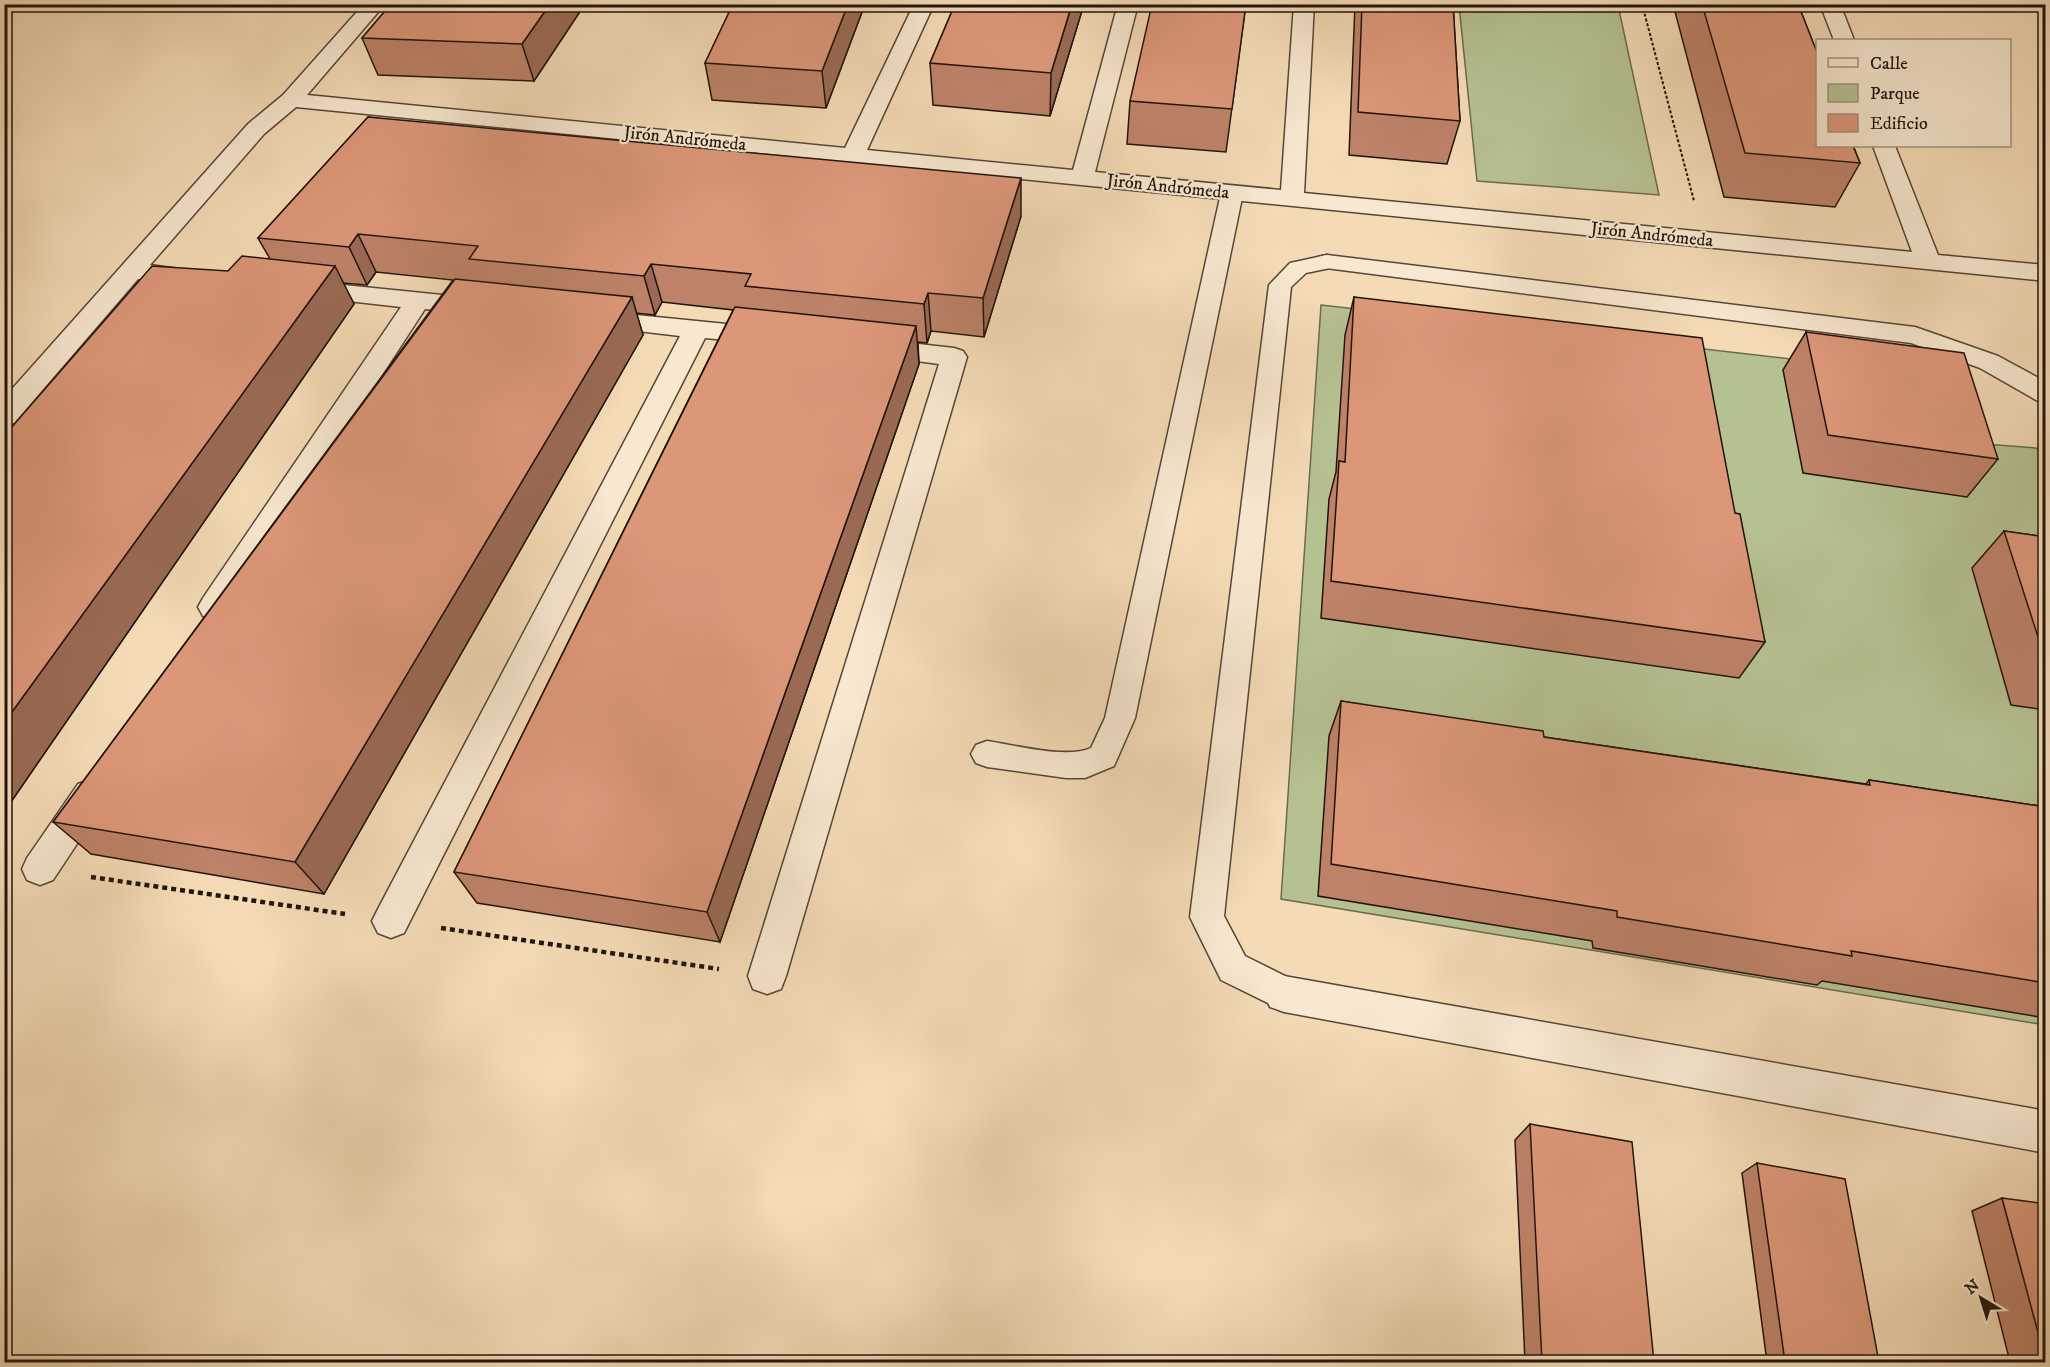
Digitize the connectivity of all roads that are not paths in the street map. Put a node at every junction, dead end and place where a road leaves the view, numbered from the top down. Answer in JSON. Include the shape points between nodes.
{"nodes":[{"id":1,"x":375,"y":4,"type":"edge"},
{"id":2,"x":924,"y":4,"type":"edge"},
{"id":3,"x":1128,"y":4,"type":"edge"},
{"id":4,"x":1304,"y":4,"type":"edge"},
{"id":5,"x":1830,"y":4,"type":"edge"},
{"id":6,"x":1844,"y":39,"type":"edge"},
{"id":7,"x":291,"y":100,"type":"junction"},
{"id":8,"x":1884,"y":147,"type":"edge"},
{"id":9,"x":853,"y":155,"type":"junction"},
{"id":10,"x":1082,"y":178,"type":"junction"},
{"id":11,"x":1232,"y":193,"type":"junction"},
{"id":12,"x":1292,"y":199,"type":"junction"},
{"id":13,"x":1928,"y":261,"type":"junction"},
{"id":14,"x":1327,"y":262,"type":"joint"},
{"id":15,"x":132,"y":271,"type":"junction"},
{"id":16,"x":2046,"y":273,"type":"edge"},
{"id":17,"x":215,"y":280,"type":"edge"},
{"id":18,"x":275,"y":286,"type":"edge"},
{"id":19,"x":418,"y":301,"type":"junction"},
{"id":20,"x":511,"y":310,"type":"edge"},
{"id":21,"x":569,"y":316,"type":"edge"},
{"id":22,"x":697,"y":329,"type":"junction"},
{"id":23,"x":790,"y":339,"type":"edge"},
{"id":24,"x":849,"y":345,"type":"edge"},
{"id":25,"x":2046,"y":394,"type":"edge"},
{"id":26,"x":4,"y":416,"type":"edge"},
{"id":27,"x":199,"y":630,"type":"edge"},
{"id":28,"x":987,"y":754,"type":"dead end"},
{"id":29,"x":106,"y":769,"type":"edge"},
{"id":30,"x":40,"y":869,"type":"dead end"},
{"id":31,"x":391,"y":921,"type":"dead end"},
{"id":32,"x":767,"y":976,"type":"dead end"},
{"id":33,"x":1284,"y":994,"type":"joint"},
{"id":34,"x":2046,"y":1132,"type":"edge"}],
"edges":[{"from":1,"to":7,"type":"street"},
{"from":2,"to":9,"type":"street"},
{"from":3,"to":10,"type":"street"},
{"from":4,"to":12,"type":"street"},
{"from":5,"to":6,"type":"street"},
{"from":7,"to":9,"type":"street","name":"Jirón Andrómeda"},
{"from":7,"to":15,"type":"street","via":[[256,129]]},
{"from":8,"to":13,"type":"street"},
{"from":9,"to":10,"type":"street","name":"Jirón Andrómeda"},
{"from":10,"to":11,"type":"street","name":"Jirón Andrómeda"},
{"from":11,"to":12,"type":"street","name":"Jirón Andrómeda"},
{"from":11,"to":28,"type":"lane","via":[[1120,718],[1108,747],[1103,756],[1085,765]]},
{"from":12,"to":13,"type":"street","name":"Jirón Andrómeda"},
{"from":13,"to":16,"type":"street","name":"Jirón Andrómeda"},
{"from":14,"to":25,"type":"street","via":[[1915,335],[1989,362]]},
{"from":14,"to":33,"type":"lane","via":[[1298,268],[1280,285],[1207,917],[1233,968]]},
{"from":15,"to":17,"type":"street"},
{"from":15,"to":26,"type":"street"},
{"from":18,"to":19,"type":"street"},
{"from":19,"to":20,"type":"street"},
{"from":19,"to":27,"type":"street"},
{"from":21,"to":22,"type":"street"},
{"from":22,"to":23,"type":"street"},
{"from":22,"to":31,"type":"street"},
{"from":24,"to":32,"type":"street","via":[[954,357]]},
{"from":29,"to":30,"type":"street"},
{"from":33,"to":34,"type":"street"}]}
